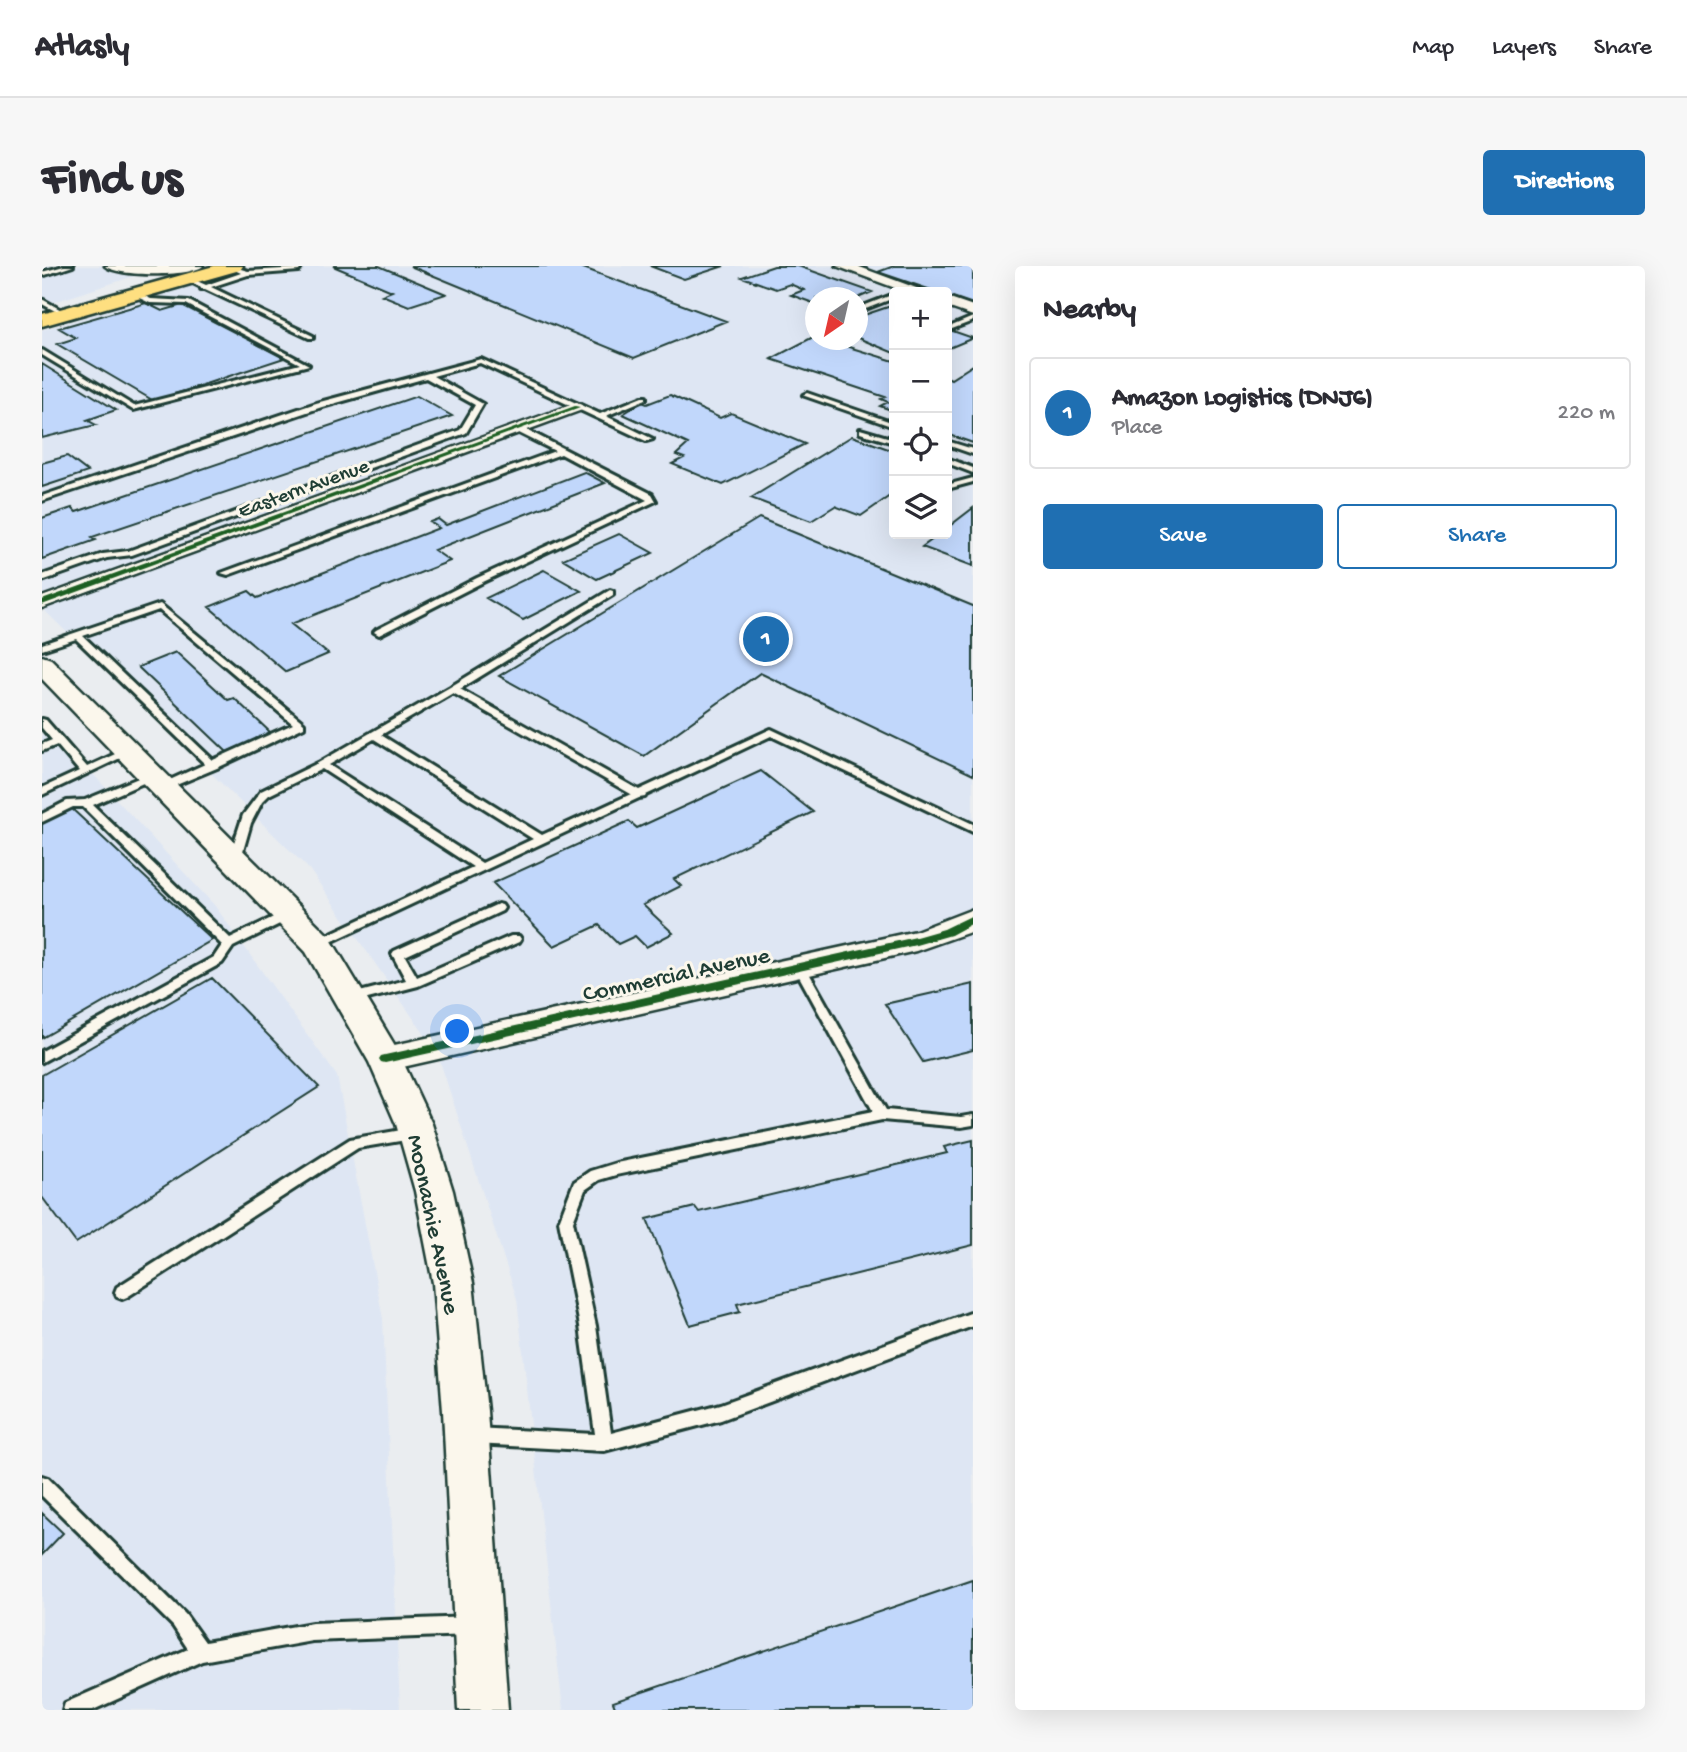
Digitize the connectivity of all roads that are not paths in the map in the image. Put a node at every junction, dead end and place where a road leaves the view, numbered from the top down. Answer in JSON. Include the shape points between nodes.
{"nodes":[{"id":1,"x":70,"y":266,"type":"edge"},
{"id":2,"x":113,"y":266,"type":"edge"},
{"id":3,"x":210,"y":266,"type":"edge"},
{"id":4,"x":290,"y":266,"type":"edge"},
{"id":5,"x":852,"y":267,"type":"edge"},
{"id":6,"x":238,"y":269,"type":"edge"},
{"id":7,"x":42,"y":274,"type":"edge"},
{"id":8,"x":195,"y":278,"type":"edge"},
{"id":9,"x":902,"y":287,"type":"edge"},
{"id":10,"x":135,"y":294,"type":"junction"},
{"id":11,"x":889,"y":298,"type":"edge"},
{"id":12,"x":42,"y":300,"type":"edge"},
{"id":13,"x":952,"y":304,"type":"edge"},
{"id":14,"x":868,"y":306,"type":"edge"},
{"id":15,"x":973,"y":311,"type":"edge"},
{"id":16,"x":61,"y":312,"type":"junction"},
{"id":17,"x":42,"y":319,"type":"edge"},
{"id":18,"x":973,"y":319,"type":"edge"},
{"id":19,"x":952,"y":327,"type":"edge"},
{"id":20,"x":311,"y":337,"type":"dead end"},
{"id":21,"x":42,"y":352,"type":"edge"},
{"id":22,"x":428,"y":376,"type":"junction"},
{"id":23,"x":807,"y":395,"type":"dead end"},
{"id":24,"x":644,"y":398,"type":"dead end"},
{"id":25,"x":577,"y":407,"type":"junction"},
{"id":26,"x":598,"y":416,"type":"junction"},
{"id":27,"x":889,"y":423,"type":"edge"},
{"id":28,"x":518,"y":429,"type":"junction"},
{"id":29,"x":863,"y":430,"type":"dead end"},
{"id":30,"x":649,"y":439,"type":"dead end"},
{"id":31,"x":889,"y":440,"type":"edge"},
{"id":32,"x":952,"y":445,"type":"edge"},
{"id":33,"x":562,"y":451,"type":"junction"},
{"id":34,"x":973,"y":452,"type":"edge"},
{"id":35,"x":952,"y":462,"type":"edge"},
{"id":36,"x":973,"y":471,"type":"edge"},
{"id":37,"x":973,"y":480,"type":"edge"},
{"id":38,"x":952,"y":486,"type":"edge"},
{"id":39,"x":53,"y":494,"type":"joint"},
{"id":40,"x":42,"y":499,"type":"edge"},
{"id":41,"x":225,"y":573,"type":"dead end"},
{"id":42,"x":42,"y":578,"type":"edge"},
{"id":43,"x":610,"y":593,"type":"dead end"},
{"id":44,"x":42,"y":603,"type":"edge"},
{"id":45,"x":379,"y":632,"type":"dead end"},
{"id":46,"x":77,"y":635,"type":"junction"},
{"id":47,"x":42,"y":647,"type":"edge"},
{"id":48,"x":42,"y":664,"type":"edge"},
{"id":49,"x":453,"y":689,"type":"junction"},
{"id":50,"x":42,"y":722,"type":"edge"},
{"id":51,"x":374,"y":734,"type":"junction"},
{"id":52,"x":58,"y":741,"type":"junction"},
{"id":53,"x":42,"y":748,"type":"edge"},
{"id":54,"x":130,"y":751,"type":"junction"},
{"id":55,"x":322,"y":765,"type":"junction"},
{"id":56,"x":213,"y":766,"type":"junction"},
{"id":57,"x":86,"y":772,"type":"junction"},
{"id":58,"x":159,"y":781,"type":"junction"},
{"id":59,"x":42,"y":792,"type":"edge"},
{"id":60,"x":641,"y":795,"type":"junction"},
{"id":61,"x":86,"y":804,"type":"junction"},
{"id":62,"x":42,"y":818,"type":"edge"},
{"id":63,"x":973,"y":828,"type":"edge"},
{"id":64,"x":542,"y":840,"type":"junction"},
{"id":65,"x":235,"y":858,"type":"junction"},
{"id":66,"x":482,"y":868,"type":"junction"},
{"id":67,"x":498,"y":908,"type":"dead end"},
{"id":68,"x":289,"y":915,"type":"junction"},
{"id":69,"x":973,"y":919,"type":"edge"},
{"id":70,"x":514,"y":939,"type":"dead end"},
{"id":71,"x":229,"y":944,"type":"junction"},
{"id":72,"x":318,"y":944,"type":"junction"},
{"id":73,"x":800,"y":967,"type":"junction"},
{"id":74,"x":414,"y":984,"type":"junction"},
{"id":75,"x":352,"y":998,"type":"junction"},
{"id":76,"x":42,"y":1057,"type":"edge"},
{"id":77,"x":385,"y":1059,"type":"junction"},
{"id":78,"x":882,"y":1115,"type":"junction"},
{"id":79,"x":973,"y":1120,"type":"edge"},
{"id":80,"x":417,"y":1134,"type":"junction"},
{"id":81,"x":122,"y":1292,"type":"dead end"},
{"id":82,"x":973,"y":1319,"type":"edge"},
{"id":83,"x":467,"y":1435,"type":"junction"},
{"id":84,"x":604,"y":1443,"type":"junction"},
{"id":85,"x":42,"y":1485,"type":"edge"},
{"id":86,"x":478,"y":1625,"type":"junction"},
{"id":87,"x":201,"y":1652,"type":"junction"},
{"id":88,"x":72,"y":1710,"type":"edge"},
{"id":89,"x":483,"y":1710,"type":"edge"}],
"edges":[{"from":1,"to":7,"type":"lane"},
{"from":2,"to":8,"type":"main road"},
{"from":3,"to":16,"type":"main road"},
{"from":4,"to":6,"type":"lane","via":[[299,268]]},
{"from":5,"to":9,"type":"street"},
{"from":6,"to":8,"type":"main road"},
{"from":8,"to":10,"type":"main road"},
{"from":8,"to":20,"type":"lane"},
{"from":10,"to":17,"type":"main road"},
{"from":10,"to":21,"type":"lane","via":[[150,301],[187,302],[306,365],[133,408]]},
{"from":11,"to":14,"type":"lane"},
{"from":12,"to":16,"type":"lane"},
{"from":13,"to":15,"type":"street"},
{"from":16,"to":17,"type":"main road"},
{"from":18,"to":19,"type":"lane"},
{"from":22,"to":25,"type":"lane","via":[[481,361]]},
{"from":22,"to":39,"type":"lane","via":[[307,409]]},
{"from":22,"to":42,"type":"lane","via":[[479,404],[463,431],[129,552],[106,555]]},
{"from":23,"to":27,"type":"lane"},
{"from":24,"to":26,"type":"lane"},
{"from":25,"to":26,"type":"lane"},
{"from":25,"to":28,"type":"street","name":"Eastern Avenue"},
{"from":26,"to":30,"type":"lane"},
{"from":28,"to":33,"type":"lane"},
{"from":28,"to":44,"type":"street","name":"Eastern Avenue"},
{"from":29,"to":31,"type":"lane"},
{"from":32,"to":34,"type":"lane"},
{"from":33,"to":41,"type":"lane"},
{"from":33,"to":45,"type":"lane","via":[[652,501]]},
{"from":35,"to":36,"type":"lane"},
{"from":37,"to":38,"type":"lane"},
{"from":39,"to":40,"type":"lane"},
{"from":43,"to":49,"type":"lane"},
{"from":46,"to":47,"type":"lane"},
{"from":46,"to":56,"type":"lane"},
{"from":46,"to":56,"type":"lane","via":[[160,607],[300,725]]},
{"from":48,"to":54,"type":"main road","name":"Moonachie Avenue"},
{"from":49,"to":51,"type":"lane"},
{"from":49,"to":60,"type":"lane"},
{"from":50,"to":52,"type":"lane"},
{"from":51,"to":55,"type":"lane"},
{"from":51,"to":64,"type":"lane"},
{"from":52,"to":53,"type":"lane"},
{"from":52,"to":57,"type":"lane"},
{"from":54,"to":57,"type":"lane"},
{"from":54,"to":58,"type":"main road","name":"Moonachie Avenue"},
{"from":55,"to":65,"type":"lane","via":[[257,800]]},
{"from":55,"to":66,"type":"lane"},
{"from":56,"to":58,"type":"lane"},
{"from":57,"to":59,"type":"lane"},
{"from":58,"to":61,"type":"lane"},
{"from":58,"to":65,"type":"main road","name":"Moonachie Avenue"},
{"from":60,"to":63,"type":"lane","via":[[771,732]]},
{"from":60,"to":64,"type":"lane"},
{"from":61,"to":62,"type":"lane","via":[[71,803]]},
{"from":61,"to":71,"type":"lane"},
{"from":64,"to":66,"type":"lane"},
{"from":65,"to":68,"type":"main road","name":"Moonachie Avenue"},
{"from":66,"to":72,"type":"lane"},
{"from":67,"to":74,"type":"lane","via":[[398,954]]},
{"from":68,"to":71,"type":"lane"},
{"from":68,"to":72,"type":"main road","name":"Moonachie Avenue"},
{"from":69,"to":73,"type":"street","name":"Commercial Avenue","via":[[916,942]]},
{"from":70,"to":74,"type":"lane"},
{"from":71,"to":76,"type":"lane","via":[[218,960]]},
{"from":72,"to":75,"type":"main road","name":"Moonachie Avenue"},
{"from":73,"to":77,"type":"street","name":"Commercial Avenue"},
{"from":73,"to":78,"type":"lane"},
{"from":74,"to":75,"type":"lane"},
{"from":75,"to":77,"type":"main road","name":"Moonachie Avenue"},
{"from":77,"to":80,"type":"main road","name":"Moonachie Avenue"},
{"from":78,"to":79,"type":"lane"},
{"from":78,"to":84,"type":"lane","via":[[616,1169],[579,1186],[566,1221],[588,1325]]},
{"from":80,"to":81,"type":"lane","via":[[355,1143]]},
{"from":80,"to":83,"type":"main road","name":"Moonachie Avenue","via":[[453,1283]]},
{"from":82,"to":84,"type":"lane","via":[[721,1412]]},
{"from":83,"to":84,"type":"lane"},
{"from":83,"to":86,"type":"main road","name":"Moonachie Avenue"},
{"from":85,"to":87,"type":"lane","via":[[179,1620]]},
{"from":86,"to":87,"type":"lane","via":[[312,1632]]},
{"from":86,"to":89,"type":"main road","name":"Moonachie Avenue"},
{"from":87,"to":88,"type":"lane"}]}
